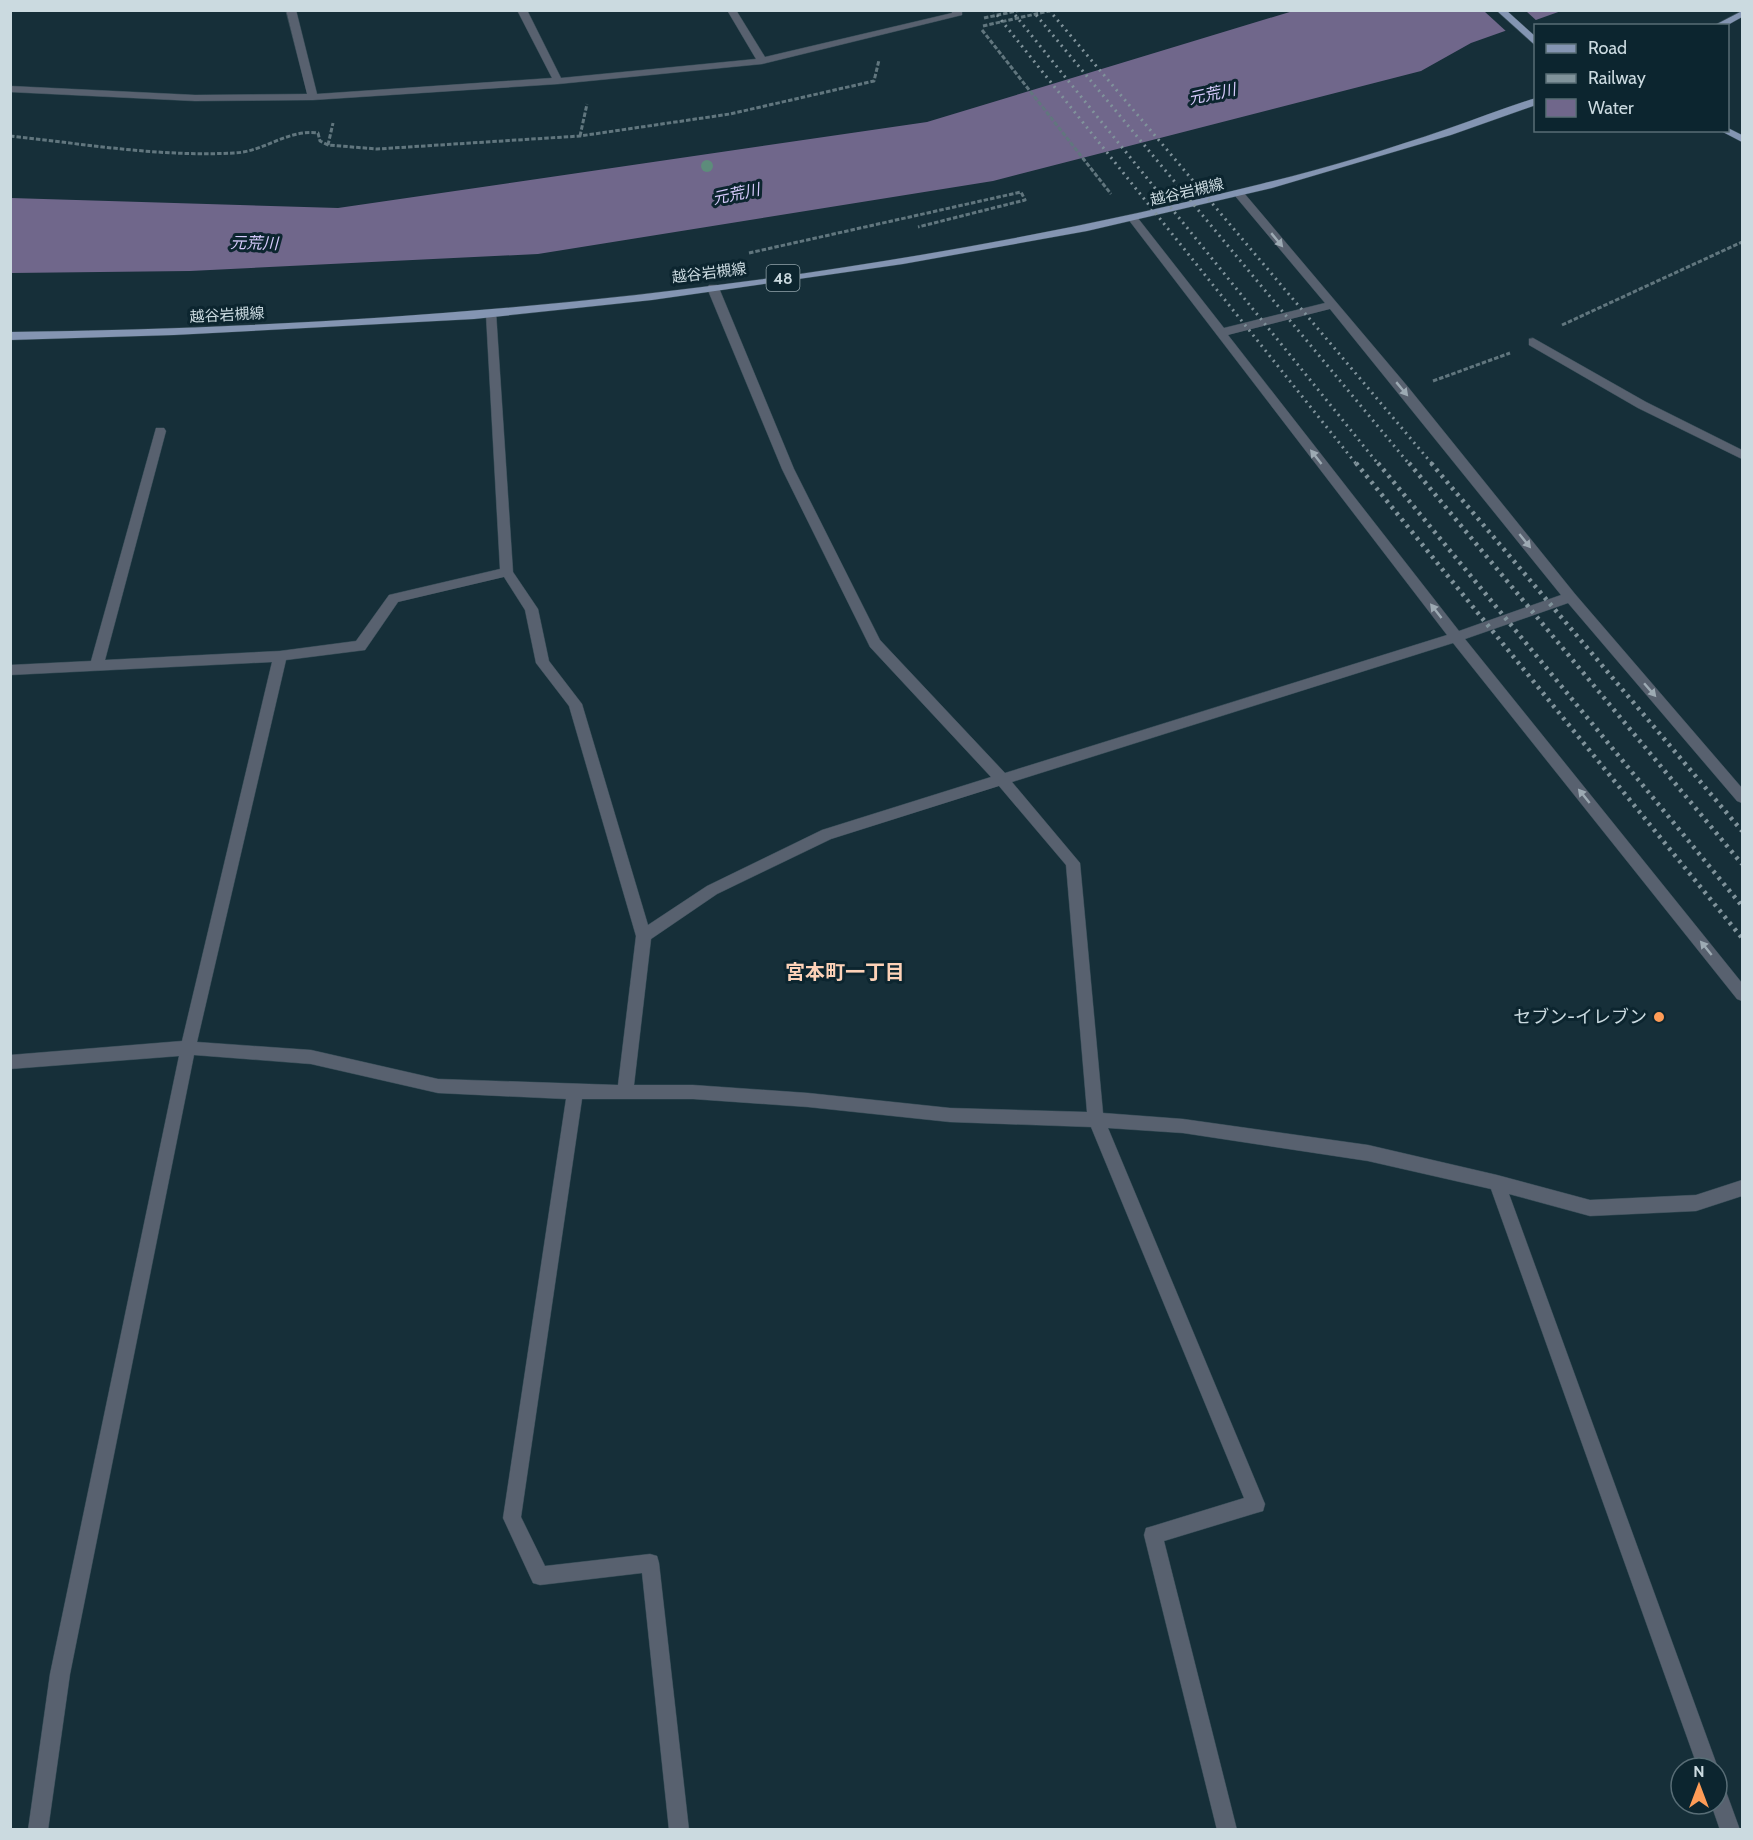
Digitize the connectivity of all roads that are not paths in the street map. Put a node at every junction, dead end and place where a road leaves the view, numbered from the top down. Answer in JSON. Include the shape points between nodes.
{"nodes":[{"id":1,"x":291,"y":10,"type":"edge"},
{"id":2,"x":522,"y":10,"type":"edge"},
{"id":3,"x":731,"y":10,"type":"edge"},
{"id":4,"x":957,"y":10,"type":"edge"},
{"id":5,"x":1500,"y":10,"type":"edge"},
{"id":6,"x":1743,"y":14,"type":"edge"},
{"id":7,"x":1722,"y":24,"type":"edge"},
{"id":8,"x":1534,"y":42,"type":"edge"},
{"id":9,"x":762,"y":61,"type":"junction"},
{"id":10,"x":558,"y":81,"type":"junction"},
{"id":11,"x":10,"y":88,"type":"edge"},
{"id":12,"x":313,"y":97,"type":"junction"},
{"id":13,"x":1534,"y":102,"type":"edge"},
{"id":14,"x":1728,"y":132,"type":"edge"},
{"id":15,"x":1743,"y":139,"type":"edge"},
{"id":16,"x":1240,"y":195,"type":"junction"},
{"id":17,"x":1133,"y":219,"type":"junction"},
{"id":18,"x":714,"y":288,"type":"junction"},
{"id":19,"x":1332,"y":305,"type":"junction"},
{"id":20,"x":492,"y":315,"type":"junction"},
{"id":21,"x":1220,"y":333,"type":"junction"},
{"id":22,"x":10,"y":336,"type":"edge"},
{"id":23,"x":1533,"y":342,"type":"road end"},
{"id":24,"x":160,"y":431,"type":"dead end"},
{"id":25,"x":1743,"y":455,"type":"edge"},
{"id":26,"x":507,"y":572,"type":"junction"},
{"id":27,"x":1570,"y":597,"type":"junction"},
{"id":28,"x":1456,"y":637,"type":"junction"},
{"id":29,"x":280,"y":656,"type":"junction"},
{"id":30,"x":97,"y":665,"type":"junction"},
{"id":31,"x":10,"y":670,"type":"edge"},
{"id":32,"x":1001,"y":778,"type":"junction"},
{"id":33,"x":1743,"y":797,"type":"edge"},
{"id":34,"x":644,"y":936,"type":"junction"},
{"id":35,"x":1743,"y":994,"type":"edge"},
{"id":36,"x":188,"y":1048,"type":"junction"},
{"id":37,"x":10,"y":1062,"type":"edge"},
{"id":38,"x":625,"y":1091,"type":"junction"},
{"id":39,"x":574,"y":1092,"type":"junction"},
{"id":40,"x":1096,"y":1120,"type":"junction"},
{"id":41,"x":1497,"y":1183,"type":"junction"},
{"id":42,"x":1743,"y":1188,"type":"edge"},
{"id":43,"x":1704,"y":1756,"type":"edge"},
{"id":44,"x":38,"y":1830,"type":"edge"},
{"id":45,"x":679,"y":1830,"type":"edge"},
{"id":46,"x":1227,"y":1830,"type":"edge"}],
"edges":[{"from":1,"to":12,"type":"street"},
{"from":2,"to":10,"type":"street"},
{"from":3,"to":9,"type":"street"},
{"from":4,"to":9,"type":"street","via":[[957,15]]},
{"from":5,"to":8,"type":"main road"},
{"from":6,"to":7,"type":"main road"},
{"from":9,"to":10,"type":"street"},
{"from":10,"to":12,"type":"street"},
{"from":11,"to":12,"type":"street","via":[[195,98]]},
{"from":13,"to":16,"type":"main road","name":"越谷岩槻線","number":"48","via":[[1361,161]]},
{"from":14,"to":15,"type":"main road"},
{"from":16,"to":17,"type":"main road","name":"越谷岩槻線","number":"48"},
{"from":16,"to":19,"type":"street","one_way":true},
{"from":17,"to":18,"type":"main road","name":"越谷岩槻線","number":"48","via":[[925,258]]},
{"from":17,"to":21,"type":"street"},
{"from":18,"to":20,"type":"main road","name":"越谷岩槻線","number":"48"},
{"from":18,"to":32,"type":"street","via":[[788,469],[875,643]]},
{"from":19,"to":21,"type":"street"},
{"from":19,"to":27,"type":"street","one_way":true},
{"from":20,"to":22,"type":"main road","name":"越谷岩槻線","number":"48","via":[[140,335]]},
{"from":20,"to":26,"type":"street"},
{"from":28,"to":21,"type":"street","one_way":true},
{"from":23,"to":25,"type":"street","via":[[1642,405]]},
{"from":24,"to":30,"type":"street"},
{"from":26,"to":29,"type":"street","via":[[394,598],[360,646]]},
{"from":26,"to":34,"type":"street","via":[[531,609],[543,663],[575,704]]},
{"from":27,"to":28,"type":"street"},
{"from":27,"to":33,"type":"street","one_way":true},
{"from":28,"to":32,"type":"street"},
{"from":35,"to":28,"type":"street","one_way":true},
{"from":29,"to":30,"type":"street"},
{"from":29,"to":36,"type":"street"},
{"from":30,"to":31,"type":"street"},
{"from":32,"to":34,"type":"street","via":[[828,834],[711,890]]},
{"from":32,"to":40,"type":"street","via":[[1073,863]]},
{"from":34,"to":38,"type":"street"},
{"from":36,"to":37,"type":"street"},
{"from":36,"to":39,"type":"street","via":[[311,1057],[438,1086]]},
{"from":36,"to":44,"type":"street","via":[[60,1674]]},
{"from":38,"to":39,"type":"street"},
{"from":38,"to":40,"type":"street","via":[[808,1100],[950,1115]]},
{"from":39,"to":45,"type":"street","via":[[512,1518],[540,1576],[650,1563]]},
{"from":40,"to":41,"type":"street","via":[[1183,1126],[1368,1153]]},
{"from":40,"to":46,"type":"street","via":[[1256,1504],[1153,1535]]},
{"from":41,"to":42,"type":"street","via":[[1590,1208],[1696,1203]]},
{"from":41,"to":43,"type":"street"}]}
